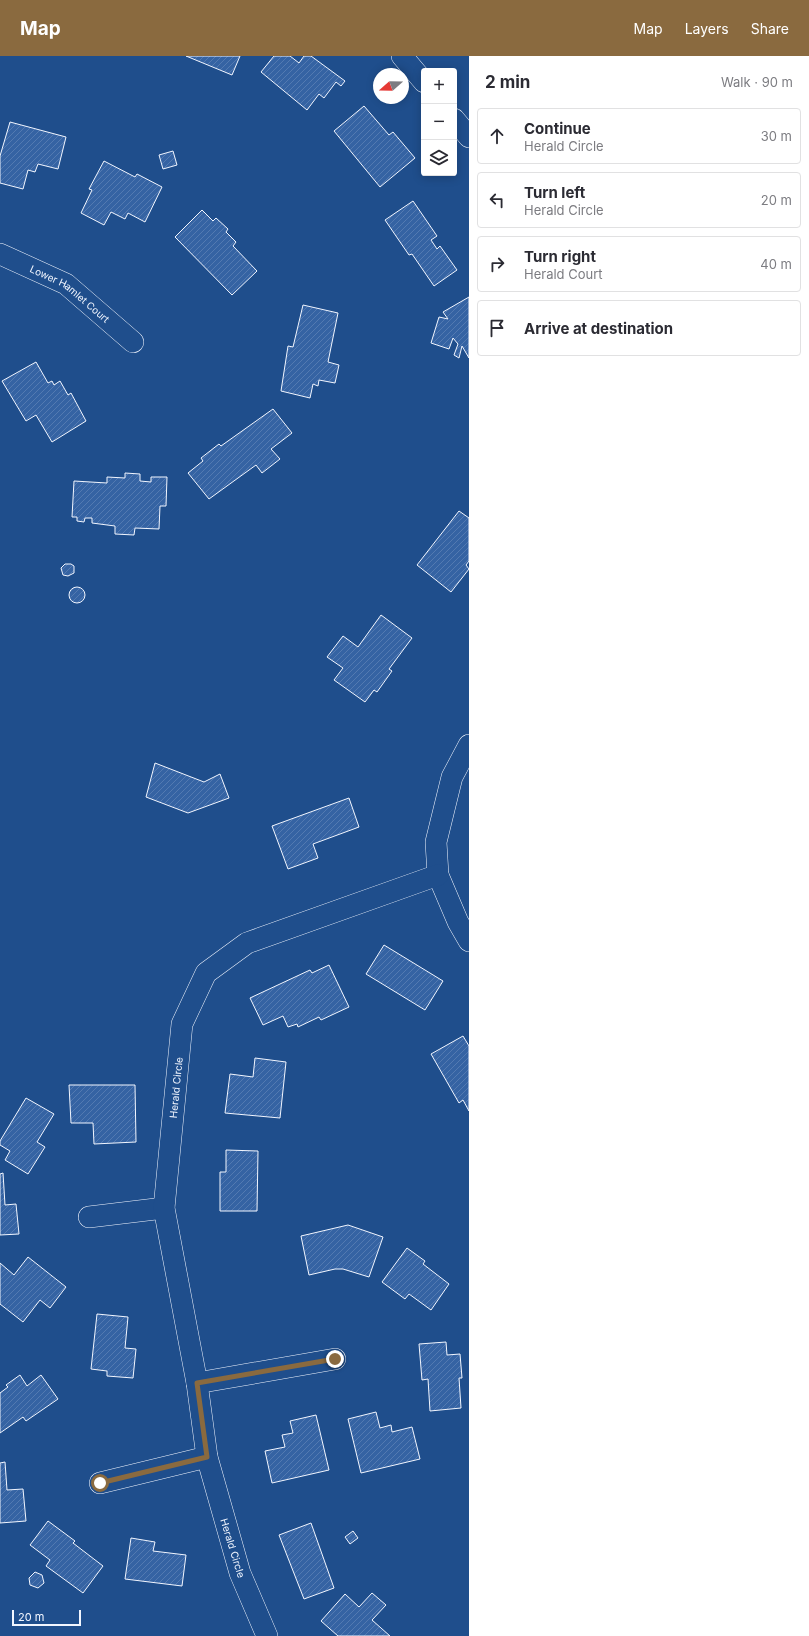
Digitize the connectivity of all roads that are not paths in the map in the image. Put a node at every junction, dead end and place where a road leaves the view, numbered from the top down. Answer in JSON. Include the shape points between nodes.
{"nodes":[{"id":1,"x":402,"y":56,"type":"edge"},
{"id":2,"x":421,"y":78,"type":"edge"},
{"id":3,"x":457,"y":123,"type":"edge"},
{"id":4,"x":469,"y":137,"type":"edge"},
{"id":5,"x":0,"y":254,"type":"edge"},
{"id":6,"x":133,"y":342,"type":"dead end"},
{"id":7,"x":469,"y":745,"type":"edge"},
{"id":8,"x":438,"y":875,"type":"junction"},
{"id":9,"x":469,"y":941,"type":"edge"},
{"id":10,"x":164,"y":1208,"type":"junction"},
{"id":11,"x":89,"y":1217,"type":"dead end"},
{"id":12,"x":335,"y":1359,"type":"dead end"},
{"id":13,"x":197,"y":1383,"type":"junction"},
{"id":14,"x":207,"y":1457,"type":"junction"},
{"id":15,"x":100,"y":1483,"type":"dead end"},
{"id":16,"x":267,"y":1636,"type":"edge"}],
"edges":[{"from":1,"to":2,"type":"street"},
{"from":3,"to":4,"type":"street"},
{"from":5,"to":6,"type":"street","name":"Lower Hamlet Court","via":[[66,284]]},
{"from":7,"to":8,"type":"street","via":[[452,777],[436,842]]},
{"from":8,"to":9,"type":"street"},
{"from":8,"to":10,"type":"street","name":"Herald Circle","via":[[248,943],[206,973],[182,1024]]},
{"from":10,"to":11,"type":"street"},
{"from":10,"to":13,"type":"street","name":"Herald Circle"},
{"from":12,"to":13,"type":"street"},
{"from":13,"to":14,"type":"street","name":"Herald Circle"},
{"from":14,"to":15,"type":"street"},
{"from":14,"to":16,"type":"street","name":"Herald Circle","via":[[240,1573]]}]}
